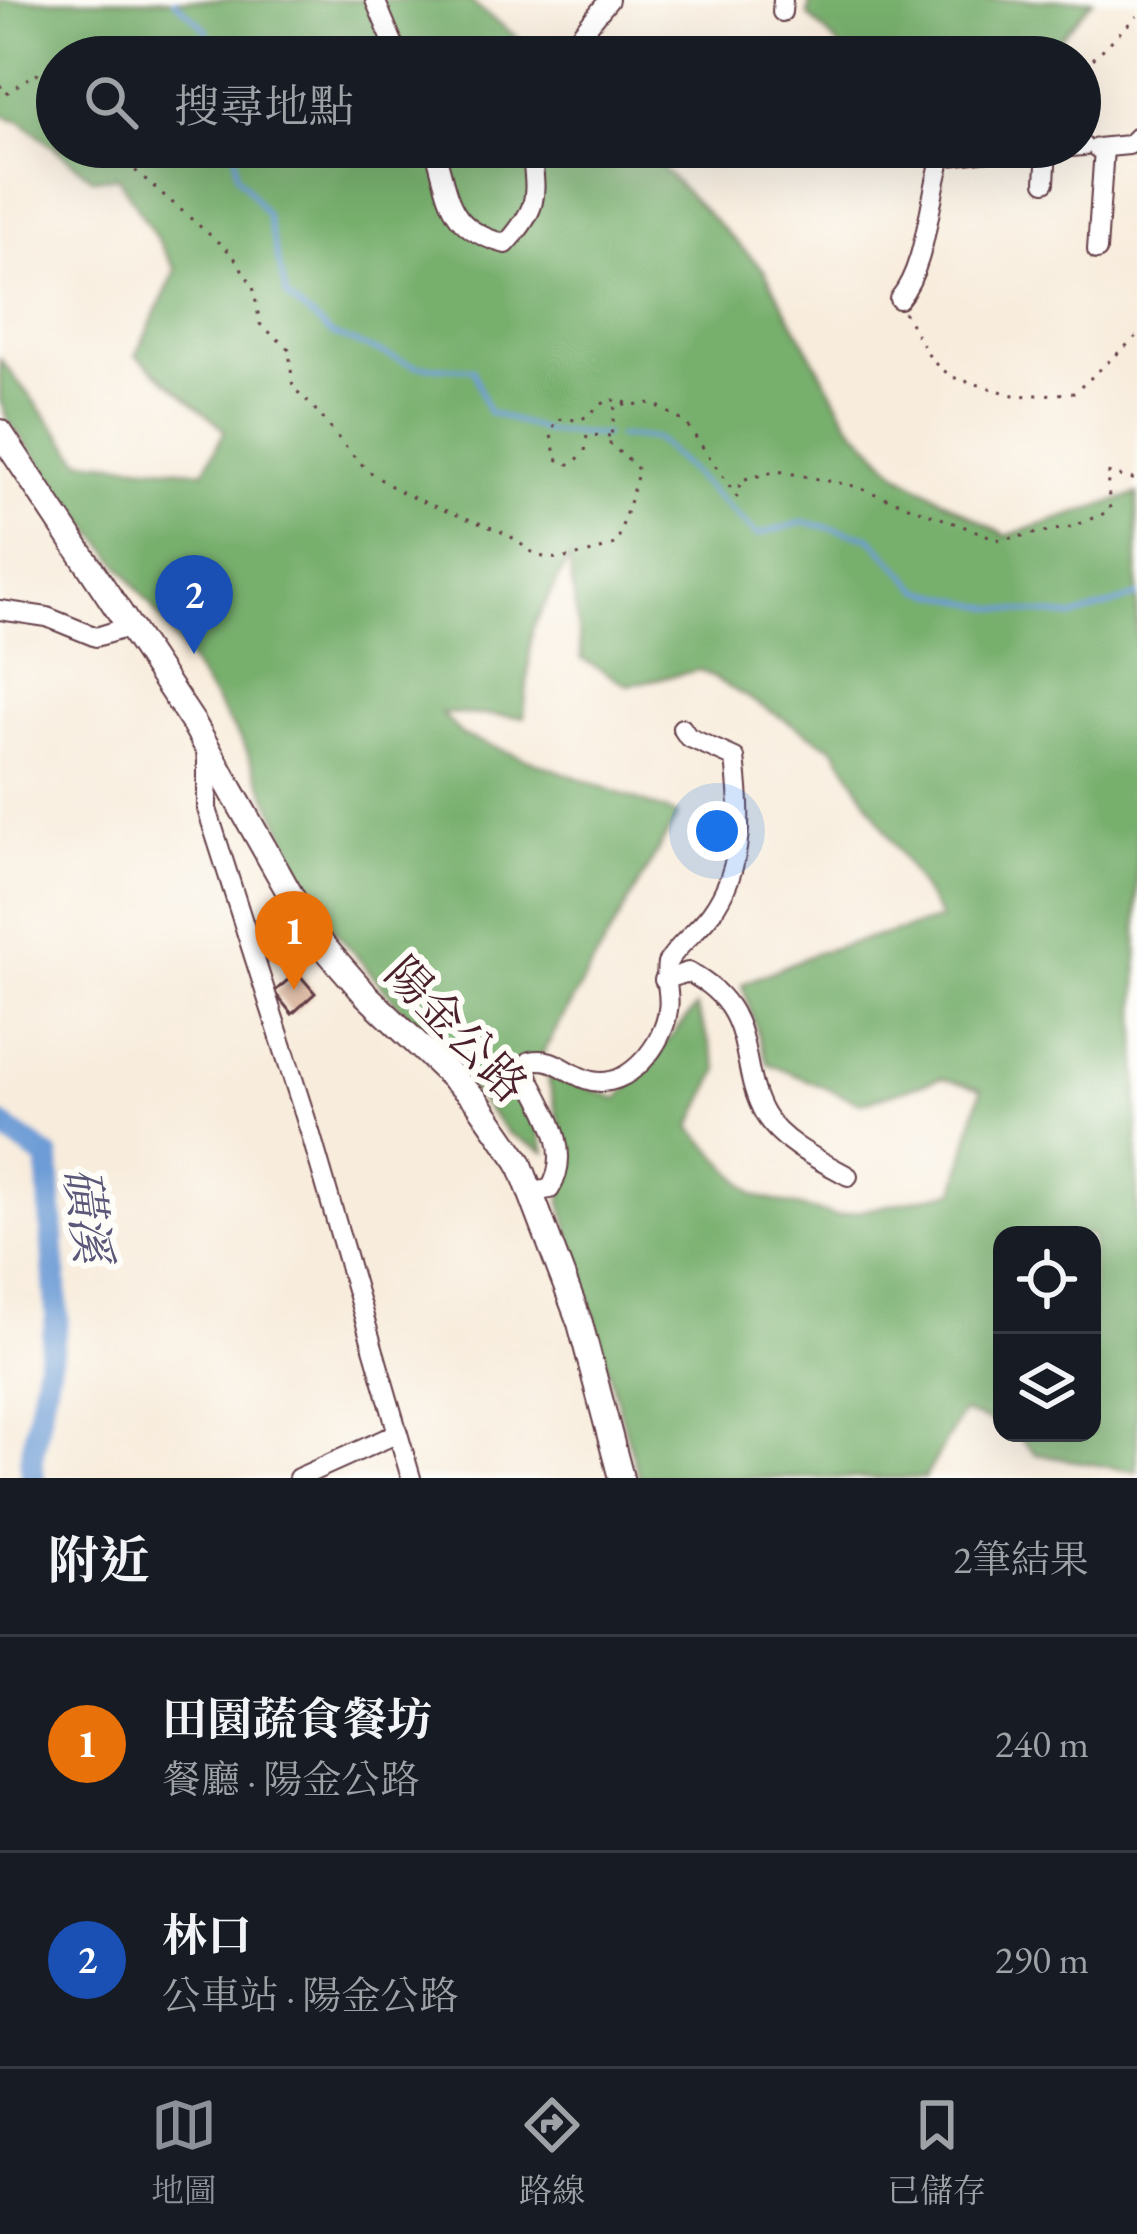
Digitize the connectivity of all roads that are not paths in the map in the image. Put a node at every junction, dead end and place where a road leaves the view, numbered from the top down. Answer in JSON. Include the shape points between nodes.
{"nodes":[{"id":1,"x":375,"y":0,"type":"edge"},
{"id":2,"x":609,"y":0,"type":"edge"},
{"id":3,"x":390,"y":36,"type":"edge"},
{"id":4,"x":579,"y":36,"type":"edge"},
{"id":5,"x":1137,"y":137,"type":"edge"},
{"id":6,"x":1101,"y":148,"type":"edge"},
{"id":7,"x":1104,"y":148,"type":"junction"},
{"id":8,"x":440,"y":168,"type":"edge"},
{"id":9,"x":534,"y":168,"type":"edge"},
{"id":10,"x":939,"y":168,"type":"edge"},
{"id":11,"x":1046,"y":168,"type":"edge"},
{"id":12,"x":1045,"y":182,"type":"dead end"},
{"id":13,"x":1097,"y":250,"type":"dead end"},
{"id":14,"x":899,"y":299,"type":"road end"},
{"id":15,"x":0,"y":432,"type":"edge"},
{"id":16,"x":0,"y":610,"type":"edge"},
{"id":17,"x":132,"y":626,"type":"junction"},
{"id":18,"x":682,"y":728,"type":"dead end"},
{"id":19,"x":207,"y":749,"type":"junction"},
{"id":20,"x":664,"y":980,"type":"junction"},
{"id":21,"x":848,"y":1176,"type":"dead end"},
{"id":22,"x":532,"y":1192,"type":"junction"},
{"id":23,"x":396,"y":1434,"type":"junction"},
{"id":24,"x":298,"y":1478,"type":"edge"},
{"id":25,"x":411,"y":1478,"type":"edge"},
{"id":26,"x":621,"y":1478,"type":"edge"}],
"edges":[{"from":1,"to":3,"type":"street"},
{"from":2,"to":4,"type":"street"},
{"from":5,"to":7,"type":"street"},
{"from":6,"to":7,"type":"street"},
{"from":7,"to":13,"type":"street"},
{"from":8,"to":9,"type":"street","via":[[456,221],[506,244],[533,213]]},
{"from":10,"to":14,"type":"street","via":[[918,242],[920,265]]},
{"from":11,"to":12,"type":"street"},
{"from":15,"to":17,"type":"main road","name":"陽金公路"},
{"from":16,"to":17,"type":"street","via":[[97,637]]},
{"from":17,"to":19,"type":"main road","name":"陽金公路"},
{"from":18,"to":20,"type":"street","via":[[735,758],[743,826],[719,900],[674,952]]},
{"from":19,"to":22,"type":"main road","name":"陽金公路","via":[[312,933],[476,1100]]},
{"from":19,"to":23,"type":"street","via":[[207,808]]},
{"from":20,"to":21,"type":"street","via":[[688,972],[730,1008],[770,1121]]},
{"from":20,"to":22,"type":"street","via":[[669,1009],[656,1046],[619,1078],[594,1082],[556,1062],[530,1060],[526,1072],[546,1099],[559,1162],[550,1189]]},
{"from":22,"to":26,"type":"main road","name":"陽金公路","via":[[580,1323]]},
{"from":23,"to":24,"type":"street"},
{"from":23,"to":25,"type":"street"}]}
